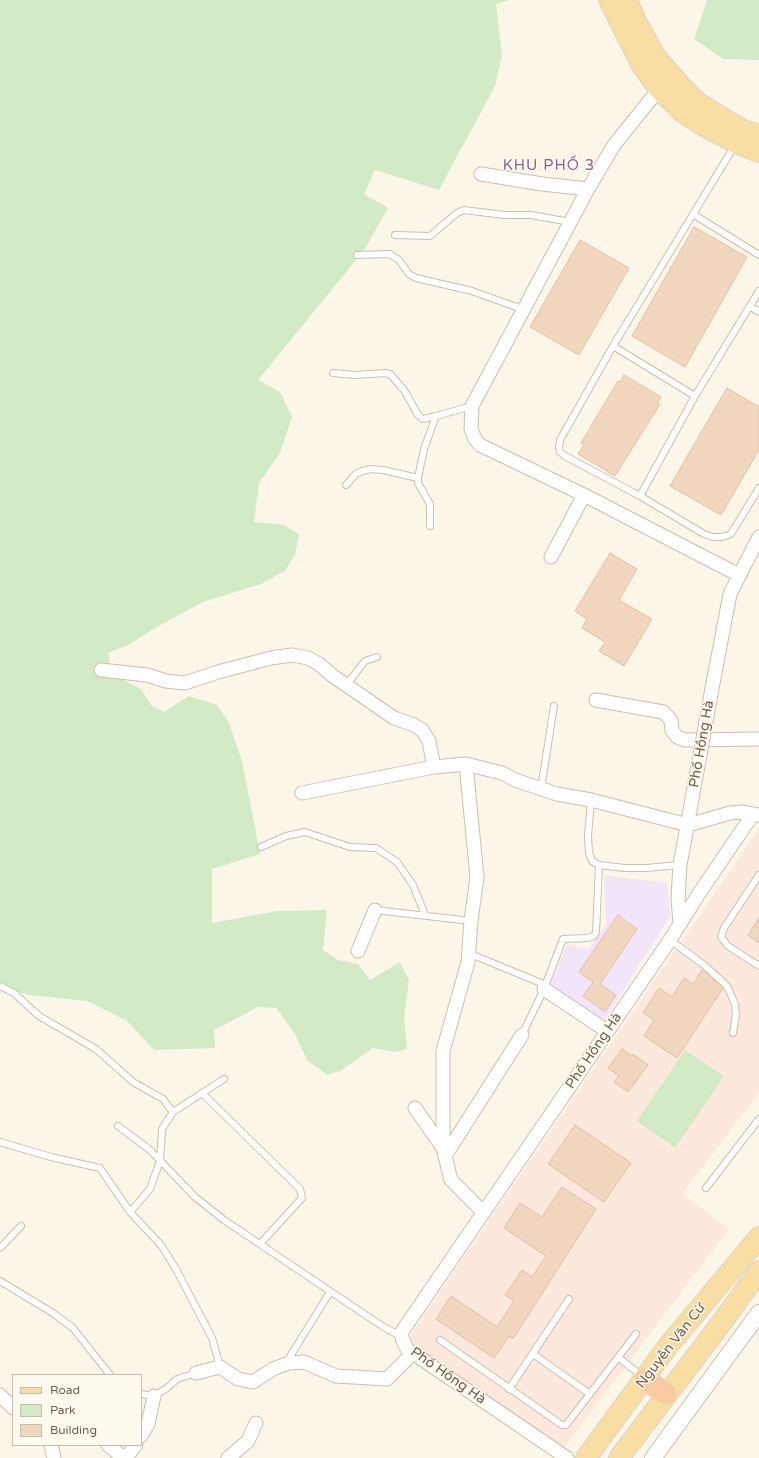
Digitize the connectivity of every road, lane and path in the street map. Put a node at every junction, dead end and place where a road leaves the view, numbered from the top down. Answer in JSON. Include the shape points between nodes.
{"nodes":[{"id":1,"x":609,"y":0,"type":"edge"},
{"id":2,"x":627,"y":0,"type":"edge"},
{"id":3,"x":659,"y":89,"type":"junction"},
{"id":4,"x":746,"y":136,"type":"edge"},
{"id":5,"x":759,"y":152,"type":"edge"},
{"id":6,"x":481,"y":174,"type":"dead end"},
{"id":7,"x":588,"y":189,"type":"junction"},
{"id":8,"x":693,"y":214,"type":"junction"},
{"id":9,"x":570,"y":222,"type":"junction"},
{"id":10,"x":395,"y":235,"type":"dead end"},
{"id":11,"x":357,"y":255,"type":"dead end"},
{"id":12,"x":759,"y":256,"type":"edge"},
{"id":13,"x":759,"y":291,"type":"edge"},
{"id":14,"x":751,"y":307,"type":"junction"},
{"id":15,"x":522,"y":309,"type":"junction"},
{"id":16,"x":759,"y":312,"type":"edge"},
{"id":17,"x":613,"y":346,"type":"junction"},
{"id":18,"x":333,"y":373,"type":"dead end"},
{"id":19,"x":695,"y":396,"type":"junction"},
{"id":20,"x":472,"y":406,"type":"junction"},
{"id":21,"x":436,"y":416,"type":"junction"},
{"id":22,"x":418,"y":478,"type":"junction"},
{"id":23,"x":346,"y":485,"type":"dead end"},
{"id":24,"x":759,"y":488,"type":"edge"},
{"id":25,"x":584,"y":495,"type":"junction"},
{"id":26,"x":640,"y":496,"type":"junction"},
{"id":27,"x":430,"y":526,"type":"dead end"},
{"id":28,"x":759,"y":537,"type":"edge"},
{"id":29,"x":551,"y":557,"type":"dead end"},
{"id":30,"x":739,"y":575,"type":"junction"},
{"id":31,"x":377,"y":656,"type":"dead end"},
{"id":32,"x":101,"y":670,"type":"dead end"},
{"id":33,"x":347,"y":684,"type":"junction"},
{"id":34,"x":596,"y":700,"type":"dead end"},
{"id":35,"x":554,"y":706,"type":"dead end"},
{"id":36,"x":759,"y":739,"type":"edge"},
{"id":37,"x":466,"y":764,"type":"junction"},
{"id":38,"x":434,"y":767,"type":"junction"},
{"id":39,"x":541,"y":789,"type":"junction"},
{"id":40,"x":302,"y":792,"type":"dead end"},
{"id":41,"x":591,"y":800,"type":"junction"},
{"id":42,"x":756,"y":814,"type":"edge"},
{"id":43,"x":688,"y":825,"type":"junction"},
{"id":44,"x":261,"y":847,"type":"dead end"},
{"id":45,"x":599,"y":865,"type":"junction"},
{"id":46,"x":680,"y":865,"type":"junction"},
{"id":47,"x":759,"y":875,"type":"edge"},
{"id":48,"x":375,"y":910,"type":"joint"},
{"id":49,"x":425,"y":915,"type":"junction"},
{"id":50,"x":471,"y":921,"type":"junction"},
{"id":51,"x":680,"y":924,"type":"junction"},
{"id":52,"x":670,"y":940,"type":"junction"},
{"id":53,"x":358,"y":951,"type":"dead end"},
{"id":54,"x":468,"y":953,"type":"junction"},
{"id":55,"x":759,"y":966,"type":"edge"},
{"id":56,"x":0,"y":986,"type":"edge"},
{"id":57,"x":545,"y":987,"type":"junction"},
{"id":58,"x":608,"y":1031,"type":"junction"},
{"id":59,"x":734,"y":1033,"type":"dead end"},
{"id":60,"x":522,"y":1035,"type":"joint"},
{"id":61,"x":224,"y":1079,"type":"dead end"},
{"id":62,"x":202,"y":1093,"type":"junction"},
{"id":63,"x":415,"y":1108,"type":"dead end"},
{"id":64,"x":173,"y":1112,"type":"junction"},
{"id":65,"x":759,"y":1119,"type":"edge"},
{"id":66,"x":118,"y":1126,"type":"dead end"},
{"id":67,"x":0,"y":1142,"type":"edge"},
{"id":68,"x":444,"y":1152,"type":"junction"},
{"id":69,"x":160,"y":1161,"type":"junction"},
{"id":70,"x":706,"y":1188,"type":"dead end"},
{"id":71,"x":130,"y":1212,"type":"junction"},
{"id":72,"x":483,"y":1212,"type":"junction"},
{"id":73,"x":21,"y":1226,"type":"dead end"},
{"id":74,"x":759,"y":1237,"type":"edge"},
{"id":75,"x":260,"y":1244,"type":"junction"},
{"id":76,"x":0,"y":1248,"type":"edge"},
{"id":77,"x":759,"y":1271,"type":"edge"},
{"id":78,"x":0,"y":1281,"type":"edge"},
{"id":79,"x":330,"y":1292,"type":"junction"},
{"id":80,"x":569,"y":1299,"type":"dead end"},
{"id":81,"x":759,"y":1313,"type":"edge"},
{"id":82,"x":636,"y":1334,"type":"dead end"},
{"id":83,"x":402,"y":1336,"type":"junction"},
{"id":84,"x":440,"y":1340,"type":"dead end"},
{"id":85,"x":413,"y":1353,"type":"junction"},
{"id":86,"x":533,"y":1354,"type":"junction"},
{"id":87,"x":618,"y":1357,"type":"junction"},
{"id":88,"x":286,"y":1364,"type":"junction"},
{"id":89,"x":220,"y":1367,"type":"junction"},
{"id":90,"x":196,"y":1373,"type":"joint"},
{"id":91,"x":109,"y":1374,"type":"edge"},
{"id":92,"x":645,"y":1379,"type":"junction"},
{"id":93,"x":509,"y":1389,"type":"junction"},
{"id":94,"x":142,"y":1394,"type":"edge"},
{"id":95,"x":590,"y":1394,"type":"junction"},
{"id":96,"x":666,"y":1394,"type":"junction"},
{"id":97,"x":0,"y":1395,"type":"edge"},
{"id":98,"x":154,"y":1396,"type":"junction"},
{"id":99,"x":12,"y":1407,"type":"edge"},
{"id":100,"x":256,"y":1423,"type":"dead end"},
{"id":101,"x":142,"y":1434,"type":"edge"},
{"id":102,"x":51,"y":1446,"type":"edge"},
{"id":103,"x":109,"y":1446,"type":"edge"},
{"id":104,"x":135,"y":1446,"type":"edge"},
{"id":105,"x":54,"y":1458,"type":"edge"},
{"id":106,"x":228,"y":1458,"type":"edge"},
{"id":107,"x":567,"y":1458,"type":"edge"},
{"id":108,"x":586,"y":1458,"type":"edge"},
{"id":109,"x":619,"y":1458,"type":"edge"},
{"id":110,"x":653,"y":1458,"type":"edge"}],
"edges":[{"from":1,"to":3,"type":"main road","via":[[640,64]]},
{"from":2,"to":4,"type":"main road","via":[[656,57],[681,86],[697,102]]},
{"from":3,"to":4,"type":"main road","via":[[682,112],[704,126]]},
{"from":3,"to":7,"type":"street","via":[[614,145]]},
{"from":4,"to":5,"type":"main road"},
{"from":4,"to":8,"type":"lane"},
{"from":6,"to":7,"type":"street"},
{"from":7,"to":9,"type":"street"},
{"from":8,"to":12,"type":"lane"},
{"from":8,"to":17,"type":"lane"},
{"from":9,"to":10,"type":"lane","via":[[531,215],[504,216],[464,210],[430,236]]},
{"from":9,"to":15,"type":"street"},
{"from":11,"to":15,"type":"lane","via":[[390,254],[416,278],[472,291]]},
{"from":13,"to":14,"type":"lane"},
{"from":14,"to":16,"type":"lane"},
{"from":14,"to":19,"type":"lane"},
{"from":15,"to":20,"type":"street"},
{"from":17,"to":19,"type":"lane"},
{"from":17,"to":26,"type":"lane","via":[[560,440],[559,447],[565,456]]},
{"from":18,"to":21,"type":"lane","via":[[390,374],[404,390],[418,415],[423,419]]},
{"from":19,"to":26,"type":"lane"},
{"from":20,"to":21,"type":"lane"},
{"from":20,"to":25,"type":"street","via":[[471,429],[480,445]]},
{"from":21,"to":22,"type":"lane"},
{"from":22,"to":23,"type":"lane","via":[[371,469],[356,474]]},
{"from":22,"to":27,"type":"lane","via":[[418,483],[430,504]]},
{"from":24,"to":26,"type":"lane","via":[[731,534],[722,537],[704,534]]},
{"from":25,"to":29,"type":"street"},
{"from":25,"to":30,"type":"street"},
{"from":28,"to":30,"type":"street","name":"Phố Hồng Hà"},
{"from":30,"to":43,"type":"street","name":"Phố Hồng Hà","bridge":true,"via":[[730,594]]},
{"from":31,"to":33,"type":"lane","via":[[365,661]]},
{"from":32,"to":33,"type":"street","via":[[147,675],[185,683],[270,658],[292,655],[308,658]]},
{"from":33,"to":38,"type":"street","via":[[394,718],[422,730],[429,741]]},
{"from":34,"to":36,"type":"street","via":[[663,712],[671,720],[672,730],[677,737],[685,740]]},
{"from":35,"to":39,"type":"lane"},
{"from":37,"to":38,"type":"street"},
{"from":37,"to":39,"type":"street","via":[[502,773]]},
{"from":37,"to":50,"type":"street","via":[[477,877]]},
{"from":38,"to":40,"type":"street"},
{"from":39,"to":41,"type":"street"},
{"from":41,"to":43,"type":"street"},
{"from":41,"to":45,"type":"lane","via":[[589,854],[592,861]]},
{"from":42,"to":43,"type":"street","via":[[730,813]]},
{"from":42,"to":51,"type":"street"},
{"from":43,"to":46,"type":"street","name":"Phố Hồng Hà"},
{"from":44,"to":49,"type":"lane","via":[[286,836],[305,832],[350,847],[376,848],[397,862],[413,885]]},
{"from":45,"to":46,"type":"lane","via":[[646,868]]},
{"from":45,"to":57,"type":"lane","via":[[596,932],[594,936],[587,938],[563,939]]},
{"from":46,"to":51,"type":"street","name":"Phố Hồng Hà"},
{"from":47,"to":55,"type":"lane","via":[[724,928],[721,937],[728,946]]},
{"from":48,"to":49,"type":"lane"},
{"from":48,"to":53,"type":"street"},
{"from":49,"to":50,"type":"lane"},
{"from":50,"to":54,"type":"street"},
{"from":51,"to":52,"type":"street","name":"Phố Hồng Hà"},
{"from":52,"to":58,"type":"street","name":"Phố Hồng Hà"},
{"from":52,"to":59,"type":"lane","via":[[727,986],[735,1004]]},
{"from":54,"to":57,"type":"lane"},
{"from":54,"to":68,"type":"street","via":[[468,962],[443,1051]]},
{"from":56,"to":64,"type":"lane","via":[[14,993],[39,1016],[96,1049],[133,1082],[164,1100]]},
{"from":57,"to":58,"type":"street"},
{"from":57,"to":60,"type":"lane"},
{"from":58,"to":72,"type":"street","name":"Phố Hồng Hà"},
{"from":60,"to":68,"type":"street"},
{"from":61,"to":62,"type":"lane"},
{"from":62,"to":64,"type":"lane"},
{"from":62,"to":75,"type":"lane","via":[[300,1189],[302,1198]]},
{"from":63,"to":68,"type":"street"},
{"from":64,"to":69,"type":"lane","via":[[162,1129]]},
{"from":65,"to":70,"type":"lane"},
{"from":66,"to":69,"type":"lane","via":[[149,1149]]},
{"from":67,"to":71,"type":"lane","via":[[100,1168]]},
{"from":68,"to":72,"type":"street","via":[[451,1180]]},
{"from":69,"to":71,"type":"lane","via":[[150,1188]]},
{"from":69,"to":75,"type":"lane","via":[[195,1197]]},
{"from":71,"to":89,"type":"lane","via":[[160,1245],[176,1269],[212,1338]]},
{"from":72,"to":83,"type":"street","name":"Phố Hồng Hà","via":[[406,1323]]},
{"from":73,"to":76,"type":"lane"},
{"from":74,"to":92,"type":"main road","name":"Nguyễn Văn Cừ","via":[[668,1346]]},
{"from":75,"to":79,"type":"lane"},
{"from":77,"to":96,"type":"main road","name":"Nguyễn Văn Cừ"},
{"from":78,"to":91,"type":"lane","via":[[73,1328]]},
{"from":79,"to":83,"type":"lane"},
{"from":79,"to":88,"type":"lane"},
{"from":80,"to":86,"type":"lane"},
{"from":81,"to":110,"type":"street"},
{"from":82,"to":87,"type":"lane"},
{"from":83,"to":85,"type":"street","name":"Phố Hồng Hà","via":[[407,1349]]},
{"from":84,"to":93,"type":"lane"},
{"from":85,"to":88,"type":"street","via":[[387,1379],[336,1376],[304,1362]]},
{"from":85,"to":107,"type":"street","name":"Phố Hồng Hà"},
{"from":86,"to":93,"type":"lane"},
{"from":86,"to":95,"type":"lane"},
{"from":87,"to":92,"type":"lane"},
{"from":87,"to":95,"type":"lane"},
{"from":88,"to":89,"type":"street","via":[[253,1382],[238,1379]]},
{"from":89,"to":90,"type":"street"},
{"from":90,"to":98,"type":"lane","via":[[177,1378]]},
{"from":92,"to":96,"type":"highway"},
{"from":92,"to":108,"type":"main road","name":"Nguyễn Văn Cừ"},
{"from":93,"to":95,"type":"lane","via":[[562,1425],[566,1425]]},
{"from":94,"to":98,"type":"lane"},
{"from":96,"to":109,"type":"main road","name":"Nguyễn Văn Cừ"},
{"from":97,"to":99,"type":"street"},
{"from":98,"to":101,"type":"street","via":[[148,1424]]},
{"from":100,"to":106,"type":"street","via":[[248,1441]]},
{"from":102,"to":105,"type":"street"},
{"from":103,"to":104,"type":"street","via":[[122,1457],[128,1455]]}]}
